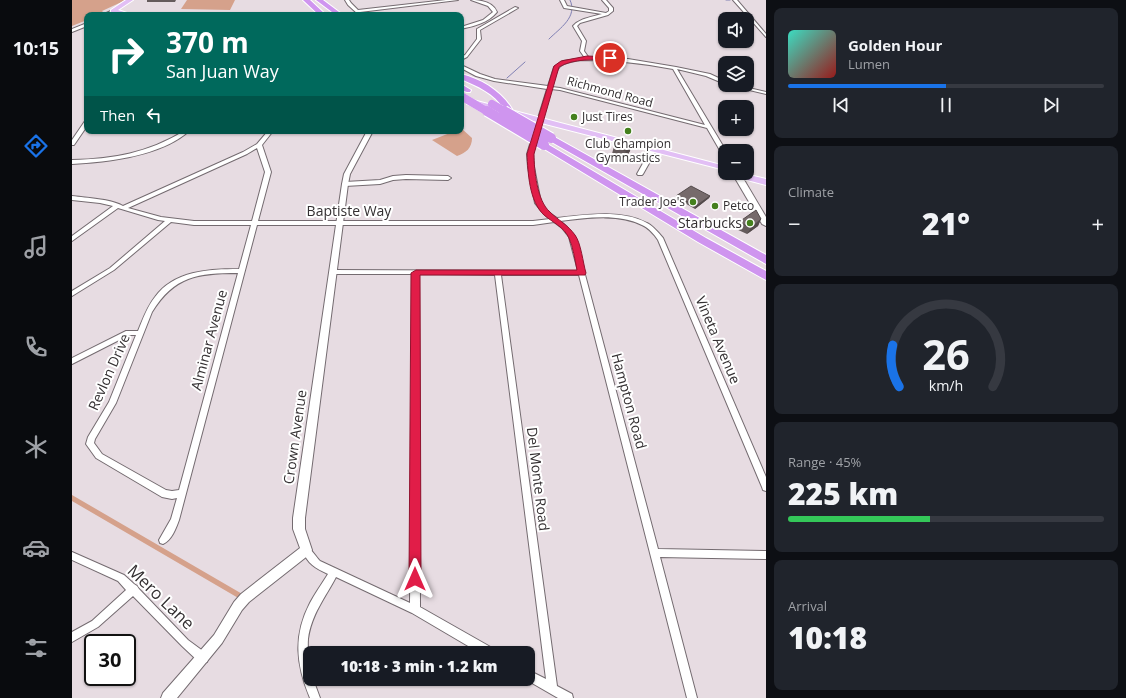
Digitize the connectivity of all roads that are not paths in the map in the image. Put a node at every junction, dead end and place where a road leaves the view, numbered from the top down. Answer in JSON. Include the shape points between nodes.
{"nodes":[{"id":1,"x":135,"y":0,"type":"edge"},
{"id":2,"x":306,"y":0,"type":"edge"},
{"id":3,"x":320,"y":0,"type":"edge"},
{"id":4,"x":324,"y":0,"type":"edge"},
{"id":5,"x":347,"y":0,"type":"edge"},
{"id":6,"x":456,"y":0,"type":"edge"},
{"id":7,"x":473,"y":0,"type":"edge"},
{"id":8,"x":562,"y":0,"type":"edge"},
{"id":9,"x":604,"y":0,"type":"edge"},
{"id":10,"x":735,"y":0,"type":"edge"},
{"id":11,"x":129,"y":1,"type":"edge"},
{"id":12,"x":516,"y":8,"type":"dead end"},
{"id":13,"x":332,"y":10,"type":"junction"},
{"id":14,"x":113,"y":11,"type":"joint"},
{"id":15,"x":357,"y":11,"type":"joint"},
{"id":16,"x":117,"y":12,"type":"edge"},
{"id":17,"x":319,"y":12,"type":"edge"},
{"id":18,"x":335,"y":12,"type":"edge"},
{"id":19,"x":607,"y":14,"type":"junction"},
{"id":20,"x":84,"y":25,"type":"edge"},
{"id":21,"x":472,"y":26,"type":"junction"},
{"id":22,"x":464,"y":27,"type":"edge"},
{"id":23,"x":72,"y":30,"type":"edge"},
{"id":24,"x":478,"y":30,"type":"junction"},
{"id":25,"x":766,"y":36,"type":"edge"},
{"id":26,"x":464,"y":57,"type":"edge"},
{"id":27,"x":587,"y":58,"type":"junction"},
{"id":28,"x":464,"y":68,"type":"edge"},
{"id":29,"x":675,"y":69,"type":"junction"},
{"id":30,"x":464,"y":78,"type":"edge"},
{"id":31,"x":718,"y":80,"type":"edge"},
{"id":32,"x":550,"y":88,"type":"junction"},
{"id":33,"x":754,"y":90,"type":"edge"},
{"id":34,"x":464,"y":93,"type":"edge"},
{"id":35,"x":766,"y":93,"type":"edge"},
{"id":36,"x":464,"y":94,"type":"edge"},
{"id":37,"x":464,"y":105,"type":"edge"},
{"id":38,"x":507,"y":114,"type":"junction"},
{"id":39,"x":540,"y":121,"type":"junction"},
{"id":40,"x":84,"y":126,"type":"edge"},
{"id":41,"x":709,"y":127,"type":"junction"},
{"id":42,"x":183,"y":134,"type":"edge"},
{"id":43,"x":268,"y":134,"type":"edge"},
{"id":44,"x":368,"y":134,"type":"edge"},
{"id":45,"x":548,"y":141,"type":"junction"},
{"id":46,"x":72,"y":144,"type":"edge"},
{"id":47,"x":719,"y":144,"type":"edge"},
{"id":48,"x":259,"y":145,"type":"junction"},
{"id":49,"x":653,"y":151,"type":"junction"},
{"id":50,"x":72,"y":162,"type":"edge"},
{"id":51,"x":718,"y":166,"type":"edge"},
{"id":52,"x":718,"y":169,"type":"edge"},
{"id":53,"x":640,"y":174,"type":"dead end"},
{"id":54,"x":754,"y":175,"type":"edge"},
{"id":55,"x":448,"y":178,"type":"dead end"},
{"id":56,"x":766,"y":178,"type":"edge"},
{"id":57,"x":754,"y":179,"type":"edge"},
{"id":58,"x":738,"y":180,"type":"edge"},
{"id":59,"x":766,"y":182,"type":"edge"},
{"id":60,"x":345,"y":184,"type":"junction"},
{"id":61,"x":72,"y":198,"type":"edge"},
{"id":62,"x":118,"y":205,"type":"junction"},
{"id":63,"x":125,"y":207,"type":"junction"},
{"id":64,"x":555,"y":219,"type":"junction"},
{"id":65,"x":629,"y":219,"type":"joint"},
{"id":66,"x":169,"y":221,"type":"junction"},
{"id":67,"x":340,"y":222,"type":"junction"},
{"id":68,"x":255,"y":223,"type":"junction"},
{"id":69,"x":766,"y":224,"type":"edge"},
{"id":70,"x":72,"y":240,"type":"edge"},
{"id":71,"x":766,"y":260,"type":"edge"},
{"id":72,"x":242,"y":271,"type":"junction"},
{"id":73,"x":333,"y":272,"type":"junction"},
{"id":74,"x":416,"y":273,"type":"junction"},
{"id":75,"x":498,"y":273,"type":"junction"},
{"id":76,"x":582,"y":273,"type":"junction"},
{"id":77,"x":766,"y":276,"type":"edge"},
{"id":78,"x":72,"y":294,"type":"edge"},
{"id":79,"x":140,"y":333,"type":"junction"},
{"id":80,"x":72,"y":361,"type":"edge"},
{"id":81,"x":766,"y":487,"type":"edge"},
{"id":82,"x":181,"y":493,"type":"junction"},
{"id":83,"x":163,"y":540,"type":"dead end"},
{"id":84,"x":306,"y":550,"type":"junction"},
{"id":85,"x":655,"y":553,"type":"junction"},
{"id":86,"x":766,"y":555,"type":"edge"},
{"id":87,"x":72,"y":556,"type":"edge"},
{"id":88,"x":333,"y":573,"type":"junction"},
{"id":89,"x":134,"y":589,"type":"junction"},
{"id":90,"x":415,"y":610,"type":"junction"},
{"id":91,"x":72,"y":636,"type":"edge"},
{"id":92,"x":478,"y":646,"type":"edge"},
{"id":93,"x":203,"y":658,"type":"junction"},
{"id":94,"x":535,"y":679,"type":"edge"},
{"id":95,"x":552,"y":688,"type":"junction"},
{"id":96,"x":168,"y":698,"type":"edge"},
{"id":97,"x":315,"y":698,"type":"edge"},
{"id":98,"x":568,"y":698,"type":"edge"},
{"id":99,"x":692,"y":698,"type":"edge"}],
"edges":[{"from":1,"to":11,"type":"main road"},
{"from":2,"to":17,"type":"highway"},
{"from":3,"to":13,"type":"highway"},
{"from":4,"to":13,"type":"highway"},
{"from":5,"to":15,"type":"street"},
{"from":6,"to":15,"type":"street"},
{"from":7,"to":21,"type":"street","via":[[489,4],[495,12]]},
{"from":8,"to":19,"type":"street","via":[[566,7]]},
{"from":9,"to":19,"type":"street","via":[[611,8]]},
{"from":10,"to":25,"type":"street"},
{"from":11,"to":14,"type":"main road"},
{"from":12,"to":24,"type":"street"},
{"from":13,"to":18,"type":"highway"},
{"from":14,"to":16,"type":"main road"},
{"from":19,"to":27,"type":"street","via":[[579,22],[574,26],[584,41],[582,51]]},
{"from":20,"to":23,"type":"street"},
{"from":21,"to":22,"type":"street"},
{"from":21,"to":24,"type":"street"},
{"from":24,"to":26,"type":"street","via":[[479,39]]},
{"from":27,"to":29,"type":"street","via":[[610,58]]},
{"from":27,"to":32,"type":"street","name":"Hampton Road","via":[[558,64]]},
{"from":28,"to":32,"type":"street","name":"Richmond Road","via":[[494,80]]},
{"from":29,"to":31,"type":"street"},
{"from":29,"to":41,"type":"street"},
{"from":30,"to":38,"type":"highway","via":[[492,92],[506,105]]},
{"from":32,"to":39,"type":"street","name":"Hampton Road"},
{"from":32,"to":41,"type":"street","name":"Richmond Road"},
{"from":33,"to":35,"type":"street"},
{"from":34,"to":38,"type":"main road"},
{"from":36,"to":45,"type":"highway","bridge":true},
{"from":37,"to":38,"type":"main road"},
{"from":38,"to":39,"type":"main road"},
{"from":39,"to":49,"type":"main road"},
{"from":39,"to":64,"type":"street","name":"Hampton Road","via":[[530,154],[531,167],[538,203]]},
{"from":40,"to":46,"type":"street"},
{"from":41,"to":47,"type":"street"},
{"from":42,"to":50,"type":"street","via":[[176,139],[127,157]]},
{"from":43,"to":48,"type":"street"},
{"from":44,"to":60,"type":"street","name":"Crown Avenue","via":[[347,174]]},
{"from":45,"to":71,"type":"highway"},
{"from":45,"to":77,"type":"highway","via":[[702,240]]},
{"from":48,"to":63,"type":"street"},
{"from":48,"to":68,"type":"street","name":"Alminar Avenue","via":[[268,172]]},
{"from":49,"to":51,"type":"main road"},
{"from":49,"to":52,"type":"main road"},
{"from":49,"to":53,"type":"street"},
{"from":54,"to":56,"type":"main road"},
{"from":55,"to":60,"type":"street","via":[[406,177],[373,183]]},
{"from":57,"to":59,"type":"main road"},
{"from":58,"to":69,"type":"main road"},
{"from":60,"to":67,"type":"street","name":"Crown Avenue"},
{"from":61,"to":62,"type":"street","name":"Baptiste Way"},
{"from":62,"to":63,"type":"street","name":"Baptiste Way"},
{"from":62,"to":70,"type":"street"},
{"from":63,"to":66,"type":"street","name":"Baptiste Way"},
{"from":64,"to":65,"type":"street","name":"Baptiste Way"},
{"from":64,"to":67,"type":"street","name":"Baptiste Way","via":[[533,223]]},
{"from":64,"to":76,"type":"street","name":"Hampton Road","via":[[572,236]]},
{"from":65,"to":81,"type":"street","name":"Vineta Avenue","via":[[643,223],[654,230],[661,239]]},
{"from":66,"to":68,"type":"street","name":"Baptiste Way"},
{"from":66,"to":78,"type":"street","via":[[112,269]]},
{"from":67,"to":68,"type":"street","name":"Baptiste Way"},
{"from":67,"to":73,"type":"street","name":"Crown Avenue"},
{"from":68,"to":72,"type":"street","name":"Alminar Avenue"},
{"from":72,"to":79,"type":"street","name":"Revlon Drive","via":[[200,273],[174,282],[154,301]]},
{"from":72,"to":82,"type":"street","name":"Alminar Avenue"},
{"from":73,"to":74,"type":"street"},
{"from":73,"to":84,"type":"street","name":"Crown Avenue","via":[[299,518],[299,528]]},
{"from":74,"to":75,"type":"street"},
{"from":74,"to":90,"type":"street"},
{"from":75,"to":76,"type":"street"},
{"from":75,"to":95,"type":"street","name":"Del Monte Road"},
{"from":76,"to":85,"type":"street","name":"Hampton Road"},
{"from":79,"to":80,"type":"street","via":[[128,334]]},
{"from":79,"to":82,"type":"street","name":"Revlon Drive","via":[[112,403],[93,434],[90,444],[99,456],[165,494]]},
{"from":82,"to":83,"type":"street","name":"Alminar Avenue","via":[[175,520]]},
{"from":84,"to":88,"type":"street","via":[[317,564]]},
{"from":84,"to":93,"type":"street","via":[[245,598]]},
{"from":85,"to":86,"type":"street"},
{"from":85,"to":99,"type":"street","name":"Hampton Road"},
{"from":87,"to":89,"type":"street","name":"Mero Lane","via":[[122,578]]},
{"from":88,"to":90,"type":"street"},
{"from":88,"to":97,"type":"street","via":[[314,606],[302,644],[302,660]]},
{"from":89,"to":91,"type":"street","via":[[96,624]]},
{"from":89,"to":93,"type":"street","name":"Mero Lane","via":[[185,643]]},
{"from":90,"to":92,"type":"street"},
{"from":93,"to":96,"type":"street"},
{"from":94,"to":95,"type":"street"},
{"from":95,"to":98,"type":"street"}]}
